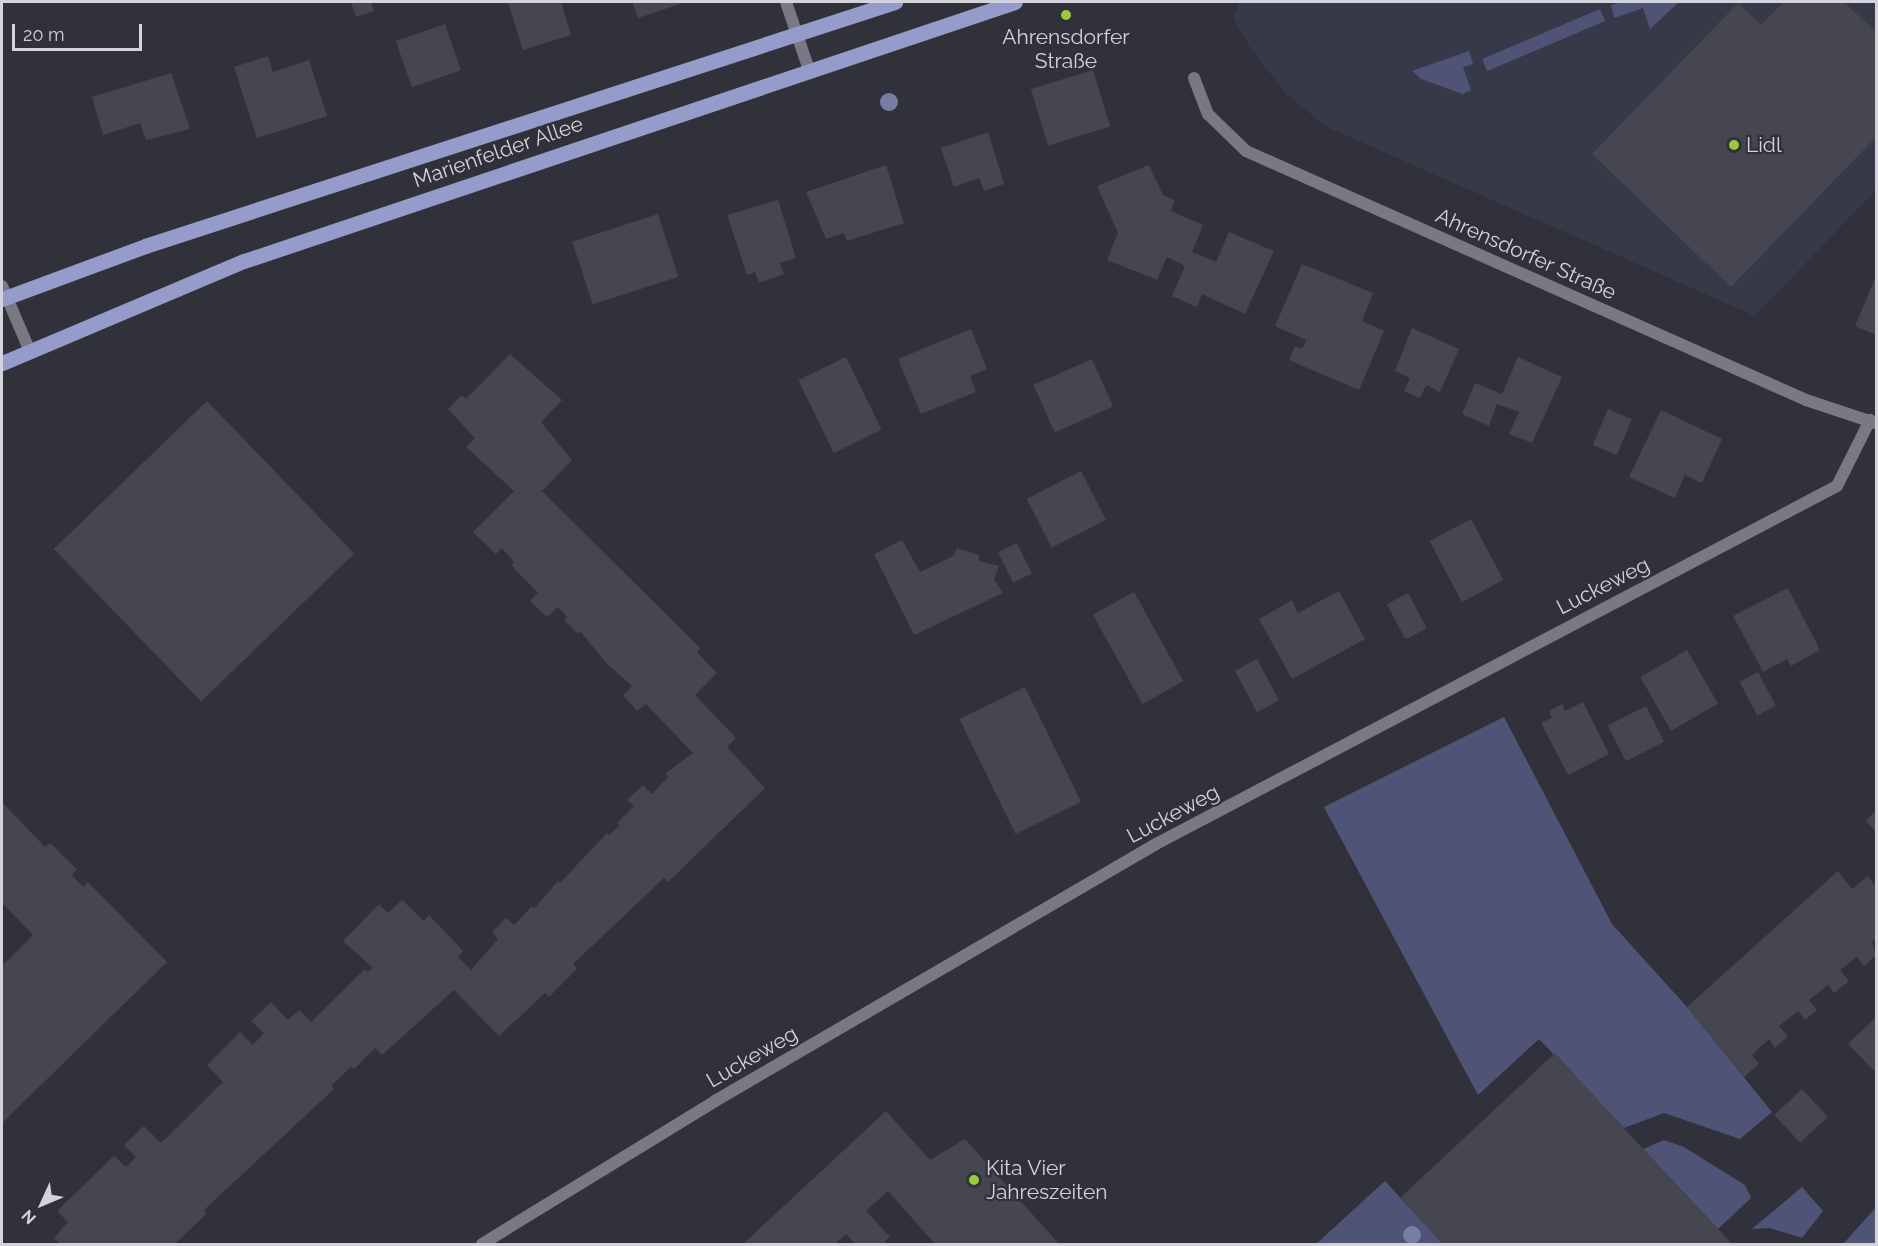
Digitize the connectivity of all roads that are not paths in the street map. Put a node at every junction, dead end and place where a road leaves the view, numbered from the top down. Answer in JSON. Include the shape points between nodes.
{"nodes":[{"id":1,"x":786,"y":2,"type":"edge"},
{"id":2,"x":895,"y":2,"type":"edge"},
{"id":3,"x":1015,"y":2,"type":"edge"},
{"id":4,"x":798,"y":35,"type":"junction"},
{"id":5,"x":810,"y":73,"type":"junction"},
{"id":6,"x":1194,"y":78,"type":"dead end"},
{"id":7,"x":3,"y":294,"type":"edge"},
{"id":8,"x":29,"y":349,"type":"junction"},
{"id":9,"x":2,"y":363,"type":"edge"},
{"id":10,"x":1873,"y":422,"type":"edge"},
{"id":11,"x":482,"y":1244,"type":"edge"}],
"edges":[{"from":1,"to":4,"type":"street"},
{"from":2,"to":4,"type":"main road","name":"Marienfelder Allee"},
{"from":3,"to":5,"type":"main road","name":"Marienfelder Allee"},
{"from":4,"to":5,"type":"street"},
{"from":4,"to":7,"type":"main road","name":"Marienfelder Allee"},
{"from":5,"to":8,"type":"main road","name":"Marienfelder Allee","via":[[670,116],[244,261]]},
{"from":6,"to":10,"type":"street","name":"Ahrensdorfer Straße","via":[[1208,114],[1246,151],[1806,400]]},
{"from":7,"to":8,"type":"street"},
{"from":8,"to":9,"type":"main road","name":"Marienfelder Allee"},
{"from":10,"to":11,"type":"street","name":"Luckeweg","via":[[1837,486],[1156,844],[715,1101]]}]}
